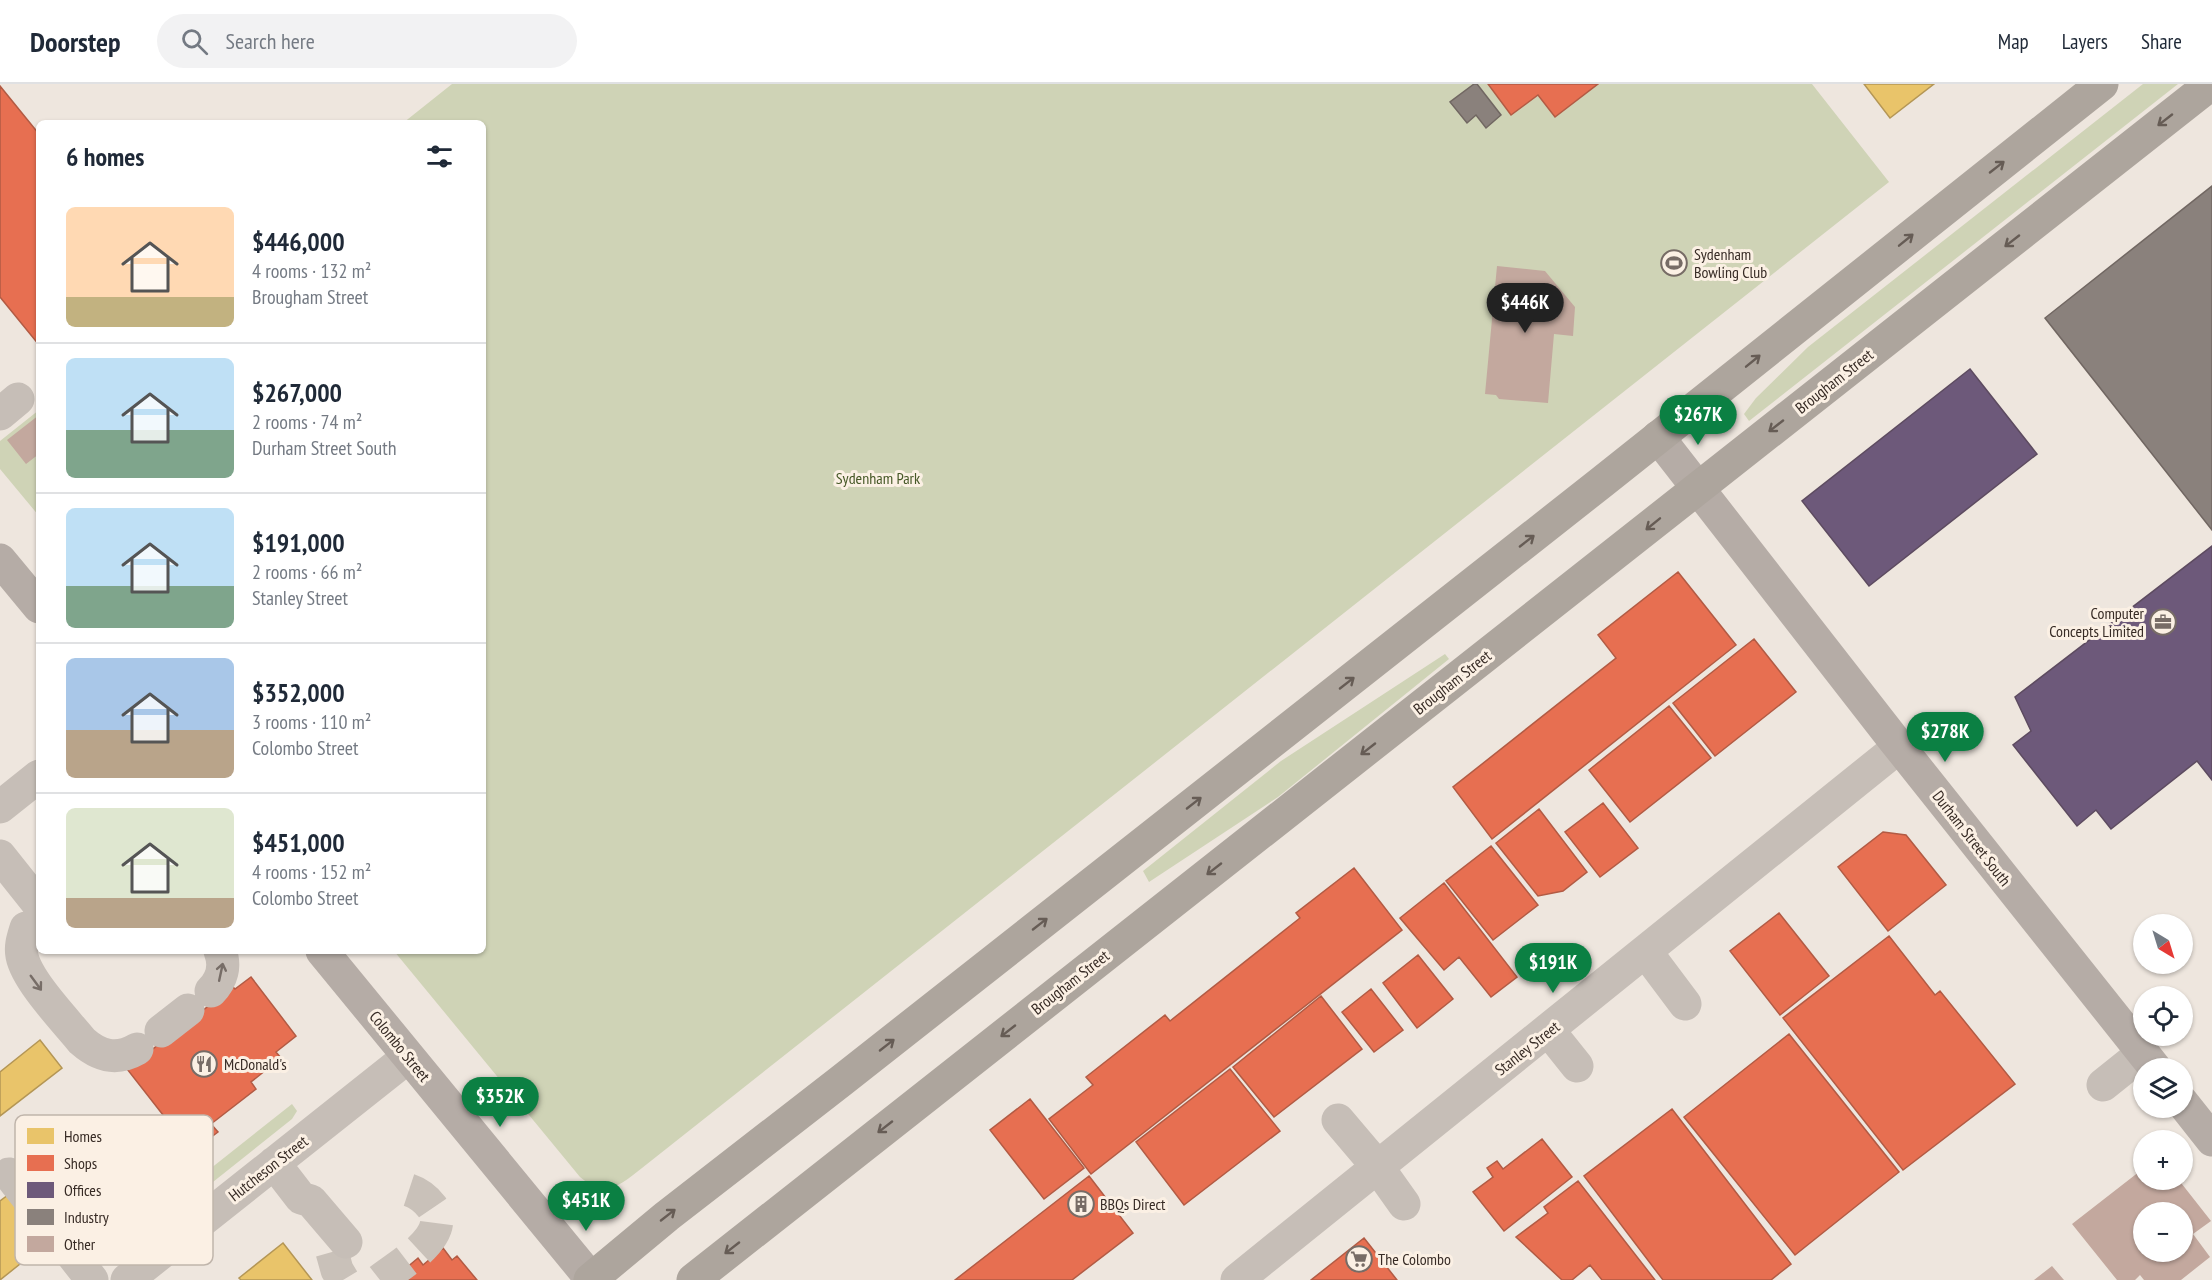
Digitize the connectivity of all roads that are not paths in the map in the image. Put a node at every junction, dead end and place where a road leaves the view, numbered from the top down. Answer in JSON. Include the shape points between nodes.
{"nodes":[{"id":1,"x":2102,"y":84,"type":"edge"},
{"id":2,"x":2211,"y":84,"type":"edge"},
{"id":3,"x":1658,"y":437,"type":"junction"},
{"id":4,"x":1699,"y":488,"type":"junction"},
{"id":5,"x":0,"y":560,"type":"edge"},
{"id":6,"x":36,"y":603,"type":"edge"},
{"id":7,"x":1900,"y":746,"type":"junction"},
{"id":8,"x":36,"y":778,"type":"edge"},
{"id":9,"x":0,"y":807,"type":"edge"},
{"id":10,"x":0,"y":856,"type":"edge"},
{"id":11,"x":32,"y":917,"type":"edge"},
{"id":12,"x":1646,"y":952,"type":"junction"},
{"id":13,"x":221,"y":954,"type":"edge"},
{"id":14,"x":324,"y":954,"type":"edge"},
{"id":15,"x":1684,"y":1004,"type":"dead end"},
{"id":16,"x":1549,"y":1031,"type":"junction"},
{"id":17,"x":408,"y":1057,"type":"junction"},
{"id":18,"x":2147,"y":1058,"type":"edge"},
{"id":19,"x":1577,"y":1066,"type":"dead end"},
{"id":20,"x":2133,"y":1069,"type":"edge"},
{"id":21,"x":2103,"y":1085,"type":"dead end"},
{"id":22,"x":2193,"y":1116,"type":"edge"},
{"id":23,"x":1338,"y":1120,"type":"dead end"},
{"id":24,"x":2212,"y":1140,"type":"edge"},
{"id":25,"x":274,"y":1164,"type":"junction"},
{"id":26,"x":1377,"y":1166,"type":"junction"},
{"id":27,"x":9,"y":1174,"type":"dead end"},
{"id":28,"x":15,"y":1182,"type":"edge"},
{"id":29,"x":1404,"y":1204,"type":"dead end"},
{"id":30,"x":213,"y":1212,"type":"edge"},
{"id":31,"x":339,"y":1247,"type":"tunnel mouth"},
{"id":32,"x":80,"y":1265,"type":"edge"},
{"id":33,"x":146,"y":1265,"type":"edge"},
{"id":34,"x":92,"y":1280,"type":"edge"},
{"id":35,"x":127,"y":1280,"type":"edge"},
{"id":36,"x":591,"y":1280,"type":"edge"},
{"id":37,"x":693,"y":1280,"type":"edge"},
{"id":38,"x":1237,"y":1280,"type":"edge"}],
"edges":[{"from":3,"to":1,"type":"highway","one_way":true},
{"from":2,"to":4,"type":"highway","name":"Brougham Street","one_way":true},
{"from":3,"to":4,"type":"main road","name":"Durham Street South"},
{"from":36,"to":3,"type":"highway","one_way":true,"via":[[667,1216]]},
{"from":4,"to":7,"type":"main road","name":"Durham Street South"},
{"from":4,"to":37,"type":"highway","name":"Brougham Street","one_way":true},
{"from":5,"to":6,"type":"main road"},
{"from":7,"to":12,"type":"street","name":"Stanley Street"},
{"from":7,"to":18,"type":"main road","name":"Durham Street South"},
{"from":8,"to":9,"type":"street"},
{"from":10,"to":11,"type":"street"},
{"from":11,"to":13,"type":"street","one_way":true,"via":[[21,943],[29,973],[82,1041],[113,1057],[125,1055],[149,1040],[200,1001],[219,980],[223,968]]},
{"from":12,"to":15,"type":"street"},
{"from":12,"to":16,"type":"street","name":"Stanley Street"},
{"from":14,"to":17,"type":"main road","name":"Colombo Street"},
{"from":16,"to":19,"type":"street"},
{"from":16,"to":26,"type":"street","name":"Stanley Street"},
{"from":17,"to":25,"type":"street","name":"Hutcheson Street"},
{"from":17,"to":36,"type":"main road","name":"Colombo Street"},
{"from":20,"to":21,"type":"street"},
{"from":22,"to":24,"type":"main road"},
{"from":23,"to":26,"type":"street"},
{"from":25,"to":30,"type":"street","name":"Hutcheson Street"},
{"from":25,"to":31,"type":"street","via":[[301,1198],[311,1202]]},
{"from":26,"to":29,"type":"street"},
{"from":26,"to":38,"type":"street","name":"Stanley Street"},
{"from":27,"to":28,"type":"street"},
{"from":32,"to":34,"type":"street"},
{"from":33,"to":35,"type":"street","name":"Hutcheson Street"}]}
